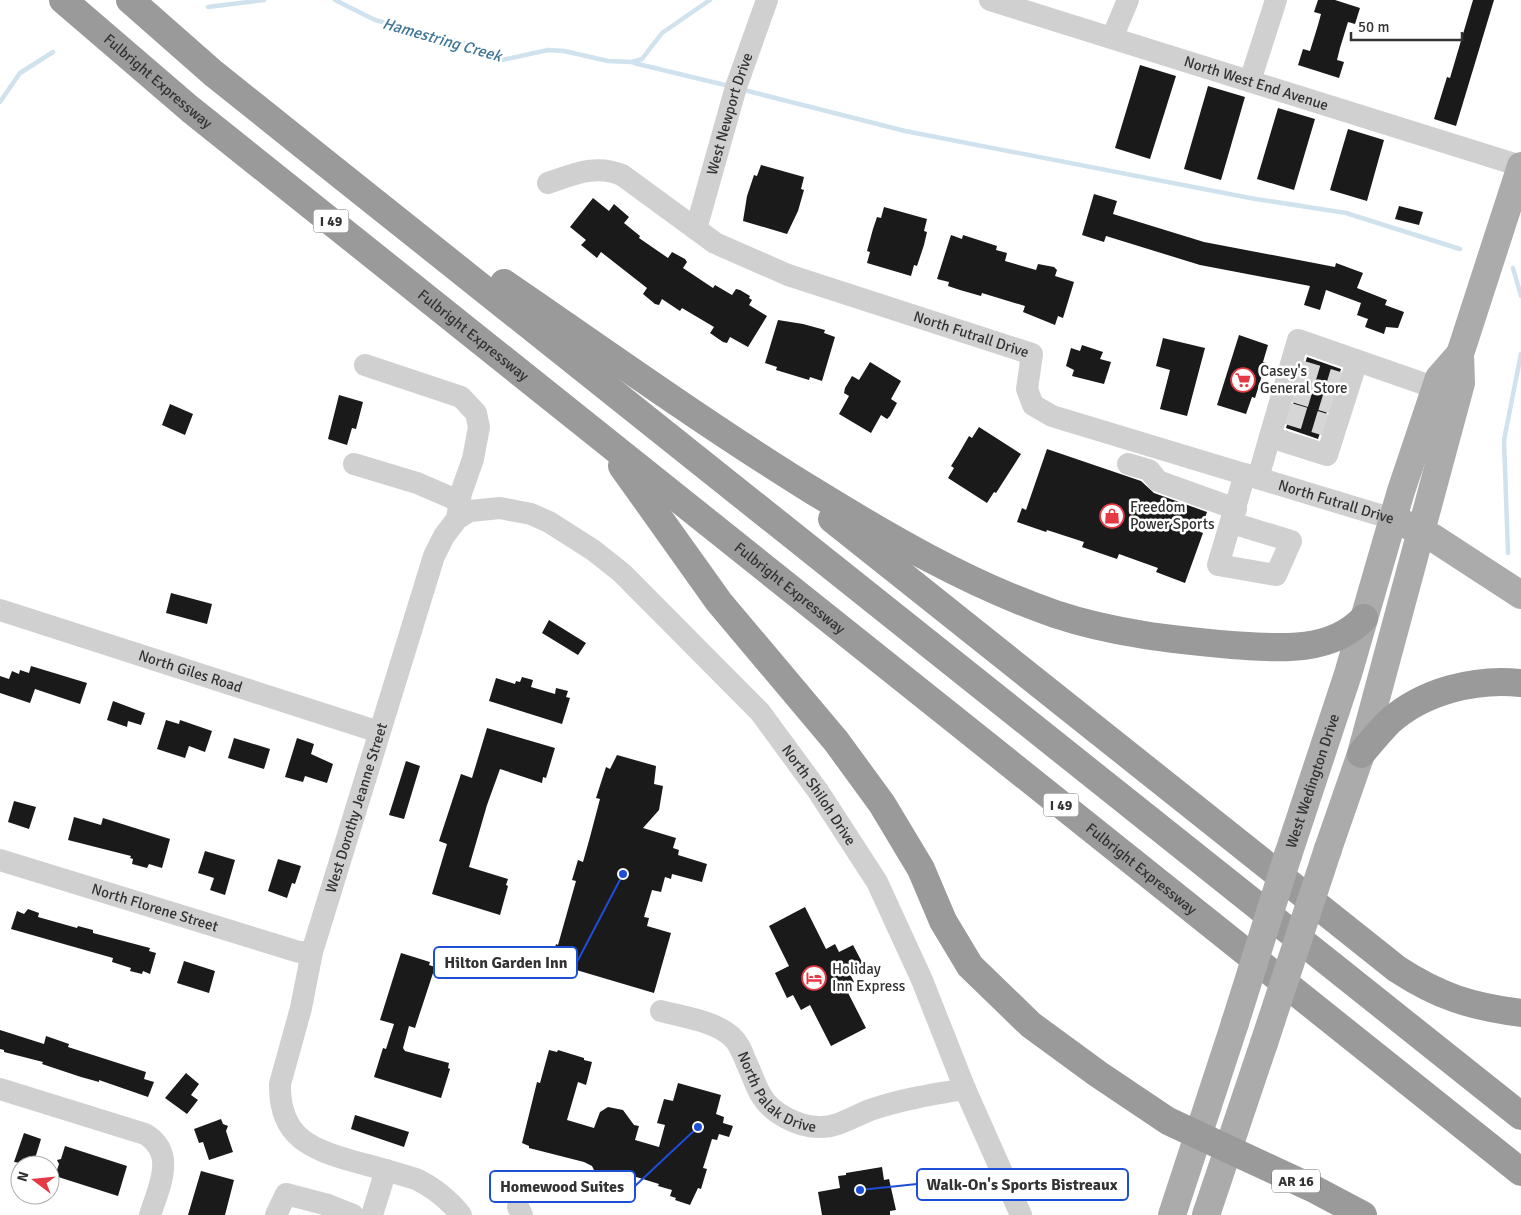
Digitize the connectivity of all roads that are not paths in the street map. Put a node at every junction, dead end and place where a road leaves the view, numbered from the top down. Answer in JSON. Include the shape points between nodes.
{"nodes":[{"id":1,"x":63,"y":0,"type":"edge"},
{"id":2,"x":130,"y":0,"type":"edge"},
{"id":3,"x":767,"y":0,"type":"edge"},
{"id":4,"x":990,"y":0,"type":"edge"},
{"id":5,"x":1128,"y":0,"type":"edge"},
{"id":6,"x":1276,"y":0,"type":"edge"},
{"id":7,"x":1112,"y":38,"type":"junction"},
{"id":8,"x":1250,"y":82,"type":"junction"},
{"id":9,"x":318,"y":157,"type":"junction"},
{"id":10,"x":1521,"y":166,"type":"edge"},
{"id":11,"x":548,"y":183,"type":"dead end"},
{"id":12,"x":696,"y":229,"type":"junction"},
{"id":13,"x":1460,"y":354,"type":"junction"},
{"id":14,"x":1357,"y":360,"type":"junction"},
{"id":15,"x":366,"y":365,"type":"dead end"},
{"id":16,"x":1436,"y":388,"type":"junction"},
{"id":17,"x":1270,"y":437,"type":"junction"},
{"id":18,"x":602,"y":438,"type":"junction"},
{"id":19,"x":760,"y":458,"type":"junction"},
{"id":20,"x":354,"y":464,"type":"dead end"},
{"id":21,"x":1128,"y":464,"type":"dead end"},
{"id":22,"x":1251,"y":476,"type":"junction"},
{"id":23,"x":462,"y":510,"type":"junction"},
{"id":24,"x":1393,"y":519,"type":"junction"},
{"id":25,"x":1422,"y":530,"type":"junction"},
{"id":26,"x":1521,"y":595,"type":"edge"},
{"id":27,"x":0,"y":610,"type":"edge"},
{"id":28,"x":1364,"y":618,"type":"junction"},
{"id":29,"x":1521,"y":683,"type":"edge"},
{"id":30,"x":380,"y":732,"type":"junction"},
{"id":31,"x":1361,"y":754,"type":"junction"},
{"id":32,"x":0,"y":860,"type":"edge"},
{"id":33,"x":312,"y":952,"type":"junction"},
{"id":34,"x":661,"y":1011,"type":"dead end"},
{"id":35,"x":1521,"y":1013,"type":"edge"},
{"id":36,"x":0,"y":1089,"type":"edge"},
{"id":37,"x":965,"y":1089,"type":"junction"},
{"id":38,"x":1521,"y":1116,"type":"edge"},
{"id":39,"x":1199,"y":1135,"type":"junction"},
{"id":40,"x":1228,"y":1149,"type":"junction"},
{"id":41,"x":386,"y":1170,"type":"junction"},
{"id":42,"x":1521,"y":1172,"type":"edge"},
{"id":43,"x":326,"y":1210,"type":"edge"},
{"id":44,"x":150,"y":1215,"type":"edge"},
{"id":45,"x":276,"y":1215,"type":"edge"},
{"id":46,"x":353,"y":1215,"type":"edge"},
{"id":47,"x":372,"y":1215,"type":"edge"},
{"id":48,"x":461,"y":1215,"type":"edge"},
{"id":49,"x":1021,"y":1215,"type":"edge"},
{"id":50,"x":1172,"y":1215,"type":"edge"},
{"id":51,"x":1206,"y":1215,"type":"edge"},
{"id":52,"x":1363,"y":1215,"type":"edge"}],
"edges":[{"from":1,"to":18,"type":"highway","name":"Fulbright Expressway","number":"I 49","via":[[190,109]]},
{"from":2,"to":9,"type":"highway","number":"I 49"},
{"from":3,"to":12,"type":"street","name":"West Newport Drive","via":[[736,87]]},
{"from":4,"to":7,"type":"street","name":"North West End Avenue"},
{"from":5,"to":7,"type":"street"},
{"from":6,"to":8,"type":"street"},
{"from":7,"to":8,"type":"street","name":"North West End Avenue"},
{"from":8,"to":10,"type":"street","name":"North West End Avenue"},
{"from":9,"to":19,"type":"highway"},
{"from":9,"to":38,"type":"highway","number":"I 49"},
{"from":10,"to":13,"type":"main road","name":"West Wedington Drive"},
{"from":11,"to":12,"type":"street","name":"North Futrall Drive","via":[[579,172],[609,170]]},
{"from":12,"to":22,"type":"street","name":"North Futrall Drive","via":[[715,242],[788,275],[1032,354],[1027,389],[1033,405],[1052,416]]},
{"from":13,"to":16,"type":"main road","name":"West Wedington Drive","via":[[1439,378]]},
{"from":13,"to":25,"type":"main road","name":"West Wedington Drive","via":[[1461,383]]},
{"from":14,"to":16,"type":"street"},
{"from":14,"to":17,"type":"street","via":[[1331,426],[1327,455]]},
{"from":14,"to":17,"type":"street","via":[[1298,340],[1290,379]]},
{"from":15,"to":23,"type":"street","name":"West Dorothy Jeanne Street","via":[[461,398],[476,413],[479,427]]},
{"from":16,"to":24,"type":"main road","name":"West Wedington Drive"},
{"from":17,"to":22,"type":"street"},
{"from":18,"to":39,"type":"highway","via":[[720,602],[836,741],[882,804],[921,869],[942,921],[970,966],[1031,1025],[1168,1121]]},
{"from":18,"to":42,"type":"highway","name":"Fulbright Expressway","number":"I 49"},
{"from":19,"to":28,"type":"highway","via":[[890,539],[953,571],[1057,614],[1169,638],[1276,647],[1332,640],[1352,632]]},
{"from":19,"to":35,"type":"highway","via":[[962,625],[1397,969],[1424,987],[1459,1002]]},
{"from":20,"to":23,"type":"street","via":[[417,482]]},
{"from":21,"to":22,"type":"street","via":[[1149,470],[1158,481],[1234,516]]},
{"from":22,"to":24,"type":"street","name":"North Futrall Drive"},
{"from":23,"to":30,"type":"street","name":"West Dorothy Jeanne Street","via":[[434,556]]},
{"from":23,"to":37,"type":"street","name":"North Shiloh Drive","via":[[500,508],[531,514],[594,550],[622,573],[760,712],[823,798],[877,882],[922,980]]},
{"from":24,"to":25,"type":"main road","name":"North Futrall Drive"},
{"from":24,"to":28,"type":"main road","name":"West Wedington Drive"},
{"from":25,"to":26,"type":"main road","name":"North Futrall Drive"},
{"from":25,"to":31,"type":"main road","name":"West Wedington Drive"},
{"from":27,"to":30,"type":"street","name":"North Giles Road"},
{"from":28,"to":39,"type":"main road","name":"West Wedington Drive","bridge":true,"via":[[1314,783]]},
{"from":29,"to":31,"type":"highway","via":[[1500,681],[1458,687],[1420,701],[1390,722]]},
{"from":30,"to":33,"type":"street","name":"West Dorothy Jeanne Street"},
{"from":31,"to":40,"type":"main road","name":"West Wedington Drive","bridge":true},
{"from":32,"to":33,"type":"street","name":"North Florene Street","via":[[299,952]]},
{"from":33,"to":41,"type":"street","name":"West Dorothy Jeanne Street","via":[[301,1008],[280,1084],[286,1119],[303,1141],[315,1149]]},
{"from":34,"to":37,"type":"street","name":"North Palak Drive","via":[[701,1022],[733,1038],[762,1096],[788,1118],[804,1125],[834,1125],[872,1110],[935,1093]]},
{"from":36,"to":44,"type":"street","via":[[153,1139],[164,1159],[164,1172]]},
{"from":37,"to":49,"type":"street","name":"North Shiloh Drive"},
{"from":39,"to":40,"type":"highway"},
{"from":39,"to":50,"type":"main road","name":"West Wedington Drive"},
{"from":40,"to":51,"type":"main road","name":"West Wedington Drive"},
{"from":40,"to":52,"type":"highway","number":"AR 16"},
{"from":41,"to":47,"type":"street"},
{"from":41,"to":48,"type":"street","via":[[429,1185]]},
{"from":43,"to":45,"type":"street","via":[[286,1194]]},
{"from":43,"to":46,"type":"street"}]}
